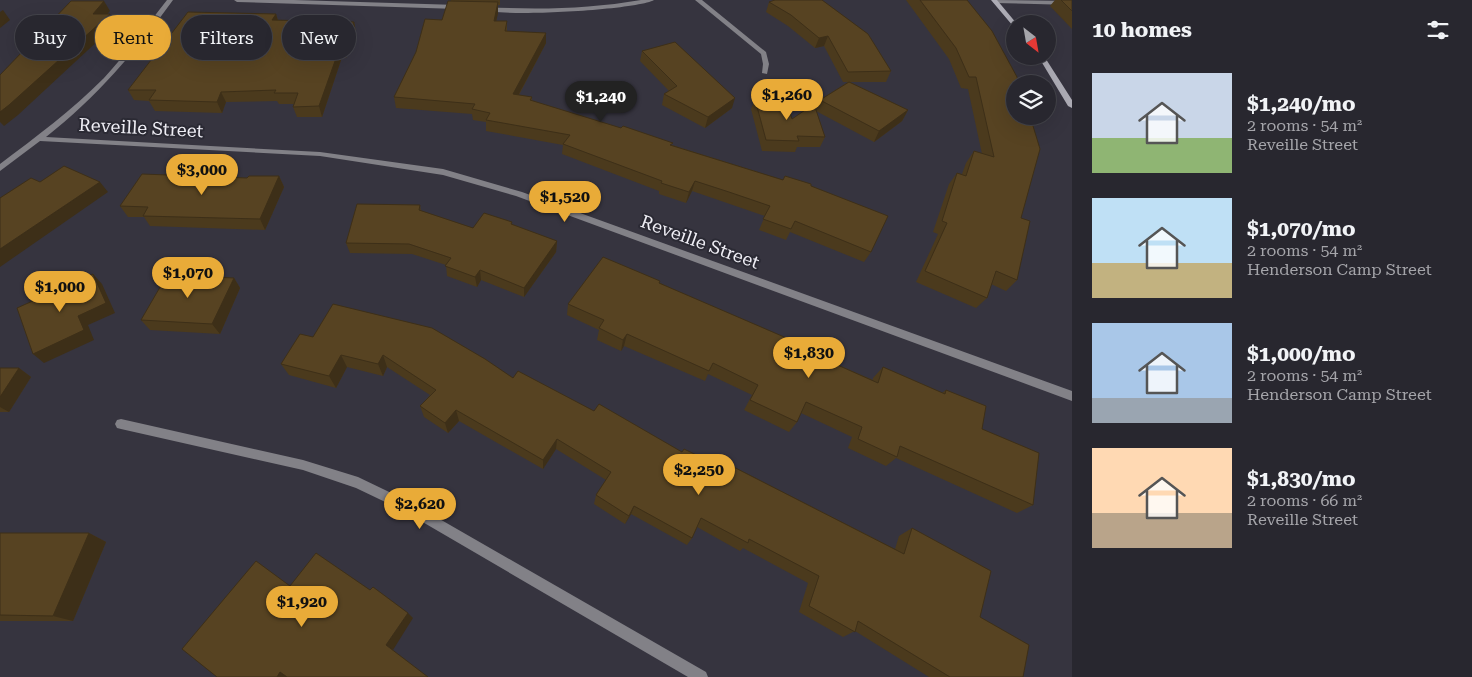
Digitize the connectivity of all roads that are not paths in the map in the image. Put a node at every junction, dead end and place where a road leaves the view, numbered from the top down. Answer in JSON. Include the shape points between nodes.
{"nodes":[{"id":1,"x":170,"y":0,"type":"edge"},
{"id":2,"x":237,"y":0,"type":"edge"},
{"id":3,"x":651,"y":0,"type":"edge"},
{"id":4,"x":698,"y":0,"type":"edge"},
{"id":5,"x":994,"y":0,"type":"edge"},
{"id":6,"x":1072,"y":3,"type":"edge"},
{"id":7,"x":465,"y":8,"type":"edge"},
{"id":8,"x":474,"y":8,"type":"edge"},
{"id":9,"x":1007,"y":15,"type":"edge"},
{"id":10,"x":1047,"y":65,"type":"edge"},
{"id":11,"x":765,"y":73,"type":"dead end"},
{"id":12,"x":1072,"y":106,"type":"edge"},
{"id":13,"x":38,"y":139,"type":"junction"},
{"id":14,"x":0,"y":168,"type":"edge"},
{"id":15,"x":1072,"y":396,"type":"edge"},
{"id":16,"x":121,"y":424,"type":"dead end"},
{"id":17,"x":701,"y":677,"type":"edge"}],
"edges":[{"from":1,"to":13,"type":"street","via":[[118,66],[65,118]]},
{"from":2,"to":7,"type":"street"},
{"from":3,"to":8,"type":"street","via":[[547,12]]},
{"from":4,"to":11,"type":"street","via":[[764,54]]},
{"from":5,"to":6,"type":"street"},
{"from":5,"to":9,"type":"street"},
{"from":10,"to":12,"type":"street"},
{"from":13,"to":14,"type":"street"},
{"from":13,"to":15,"type":"street","name":"Reveille Street","via":[[320,154],[443,172],[519,194]]},
{"from":16,"to":17,"type":"street","via":[[303,465],[358,483],[406,506]]}]}
